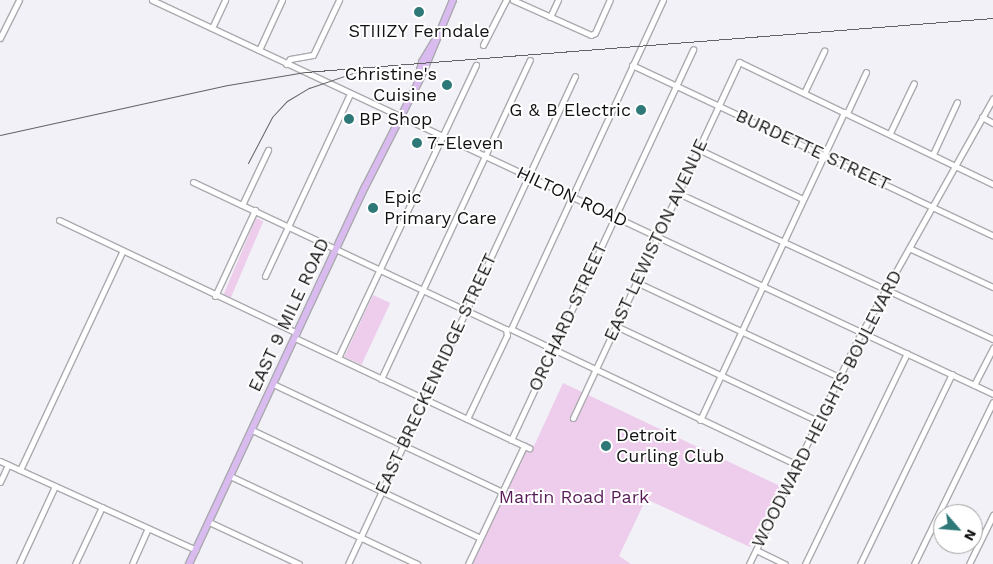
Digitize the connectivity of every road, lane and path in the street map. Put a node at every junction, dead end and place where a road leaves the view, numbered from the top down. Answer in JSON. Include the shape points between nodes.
{"nodes":[{"id":1,"x":19,"y":0,"type":"edge"},
{"id":2,"x":152,"y":0,"type":"edge"},
{"id":3,"x":225,"y":0,"type":"edge"},
{"id":4,"x":282,"y":0,"type":"edge"},
{"id":5,"x":339,"y":0,"type":"edge"},
{"id":6,"x":453,"y":0,"type":"edge"},
{"id":7,"x":506,"y":0,"type":"edge"},
{"id":8,"x":514,"y":0,"type":"edge"},
{"id":9,"x":558,"y":0,"type":"edge"},
{"id":10,"x":610,"y":0,"type":"edge"},
{"id":11,"x":663,"y":0,"type":"edge"},
{"id":12,"x":550,"y":17,"type":"junction"},
{"id":13,"x":212,"y":28,"type":"junction"},
{"id":14,"x":0,"y":38,"type":"edge"},
{"id":15,"x":483,"y":45,"type":"dead end"},
{"id":16,"x":693,"y":49,"type":"dead end"},
{"id":17,"x":259,"y":50,"type":"junction"},
{"id":18,"x":824,"y":51,"type":"dead end"},
{"id":19,"x":530,"y":60,"type":"dead end"},
{"id":20,"x":286,"y":64,"type":"junction"},
{"id":21,"x":476,"y":65,"type":"dead end"},
{"id":22,"x":632,"y":66,"type":"junction"},
{"id":23,"x":866,"y":72,"type":"dead end"},
{"id":24,"x":575,"y":76,"type":"dead end"},
{"id":25,"x":914,"y":83,"type":"dead end"},
{"id":26,"x":675,"y":86,"type":"junction"},
{"id":27,"x":804,"y":93,"type":"junction"},
{"id":28,"x":350,"y":94,"type":"junction"},
{"id":29,"x":993,"y":98,"type":"edge"},
{"id":30,"x":957,"y":102,"type":"dead end"},
{"id":31,"x":719,"y":106,"type":"junction"},
{"id":32,"x":846,"y":113,"type":"junction"},
{"id":33,"x":982,"y":117,"type":"junction"},
{"id":34,"x":399,"y":118,"type":"junction"},
{"id":35,"x":993,"y":123,"type":"edge"},
{"id":36,"x":890,"y":133,"type":"junction"},
{"id":37,"x":442,"y":136,"type":"junction"},
{"id":38,"x":698,"y":149,"type":"junction"},
{"id":39,"x":268,"y":150,"type":"dead end"},
{"id":40,"x":933,"y":154,"type":"junction"},
{"id":41,"x":824,"y":155,"type":"junction"},
{"id":42,"x":485,"y":156,"type":"junction"},
{"id":43,"x":955,"y":166,"type":"junction"},
{"id":44,"x":528,"y":177,"type":"junction"},
{"id":45,"x":192,"y":182,"type":"dead end"},
{"id":46,"x":993,"y":184,"type":"edge"},
{"id":47,"x":678,"y":192,"type":"junction"},
{"id":48,"x":571,"y":197,"type":"junction"},
{"id":49,"x":804,"y":199,"type":"junction"},
{"id":50,"x":242,"y":204,"type":"junction"},
{"id":51,"x":932,"y":206,"type":"junction"},
{"id":52,"x":255,"y":210,"type":"junction"},
{"id":53,"x":614,"y":217,"type":"junction"},
{"id":54,"x":59,"y":220,"type":"dead end"},
{"id":55,"x":289,"y":226,"type":"junction"},
{"id":56,"x":993,"y":236,"type":"edge"},
{"id":57,"x":658,"y":237,"type":"junction"},
{"id":58,"x":784,"y":242,"type":"junction"},
{"id":59,"x":909,"y":248,"type":"junction"},
{"id":60,"x":336,"y":249,"type":"junction"},
{"id":61,"x":122,"y":252,"type":"junction"},
{"id":62,"x":380,"y":270,"type":"junction"},
{"id":63,"x":265,"y":276,"type":"dead end"},
{"id":64,"x":636,"y":282,"type":"junction"},
{"id":65,"x":762,"y":286,"type":"junction"},
{"id":66,"x":993,"y":287,"type":"edge"},
{"id":67,"x":422,"y":290,"type":"junction"},
{"id":68,"x":886,"y":290,"type":"junction"},
{"id":69,"x":215,"y":296,"type":"junction"},
{"id":70,"x":466,"y":310,"type":"junction"},
{"id":71,"x":616,"y":326,"type":"junction"},
{"id":72,"x":741,"y":331,"type":"junction"},
{"id":73,"x":862,"y":332,"type":"junction"},
{"id":74,"x":296,"y":336,"type":"junction"},
{"id":75,"x":993,"y":339,"type":"edge"},
{"id":76,"x":993,"y":348,"type":"edge"},
{"id":77,"x":552,"y":351,"type":"junction"},
{"id":78,"x":907,"y":354,"type":"junction"},
{"id":79,"x":338,"y":358,"type":"junction"},
{"id":80,"x":595,"y":371,"type":"junction"},
{"id":81,"x":952,"y":374,"type":"junction"},
{"id":82,"x":720,"y":375,"type":"junction"},
{"id":83,"x":839,"y":377,"type":"junction"},
{"id":84,"x":381,"y":379,"type":"junction"},
{"id":85,"x":273,"y":384,"type":"junction"},
{"id":86,"x":974,"y":385,"type":"junction"},
{"id":87,"x":993,"y":394,"type":"edge"},
{"id":88,"x":424,"y":399,"type":"junction"},
{"id":89,"x":993,"y":402,"type":"edge"},
{"id":90,"x":573,"y":418,"type":"dead end"},
{"id":91,"x":467,"y":419,"type":"junction"},
{"id":92,"x":700,"y":420,"type":"junction"},
{"id":93,"x":818,"y":421,"type":"junction"},
{"id":94,"x":252,"y":430,"type":"junction"},
{"id":95,"x":510,"y":440,"type":"junction"},
{"id":96,"x":403,"y":445,"type":"junction"},
{"id":97,"x":0,"y":461,"type":"edge"},
{"id":98,"x":8,"y":465,"type":"junction"},
{"id":99,"x":797,"y":465,"type":"junction"},
{"id":100,"x":20,"y":470,"type":"junction"},
{"id":101,"x":230,"y":476,"type":"junction"},
{"id":102,"x":0,"y":482,"type":"edge"},
{"id":103,"x":55,"y":486,"type":"junction"},
{"id":104,"x":382,"y":491,"type":"junction"},
{"id":105,"x":502,"y":492,"type":"junction"},
{"id":106,"x":102,"y":507,"type":"junction"},
{"id":107,"x":993,"y":515,"type":"edge"},
{"id":108,"x":209,"y":522,"type":"junction"},
{"id":109,"x":148,"y":528,"type":"junction"},
{"id":110,"x":360,"y":537,"type":"junction"},
{"id":111,"x":480,"y":538,"type":"junction"},
{"id":112,"x":196,"y":550,"type":"junction"},
{"id":113,"x":756,"y":550,"type":"junction"},
{"id":114,"x":19,"y":564,"type":"edge"},
{"id":115,"x":75,"y":564,"type":"edge"},
{"id":116,"x":132,"y":564,"type":"edge"},
{"id":117,"x":189,"y":564,"type":"edge"},
{"id":118,"x":299,"y":564,"type":"edge"},
{"id":119,"x":348,"y":564,"type":"edge"},
{"id":120,"x":417,"y":564,"type":"edge"},
{"id":121,"x":468,"y":564,"type":"edge"},
{"id":122,"x":749,"y":564,"type":"edge"},
{"id":123,"x":785,"y":564,"type":"edge"},
{"id":124,"x":805,"y":564,"type":"edge"},
{"id":125,"x":860,"y":564,"type":"edge"},
{"id":126,"x":914,"y":564,"type":"edge"},
{"id":127,"x":969,"y":564,"type":"edge"}],
"edges":[{"from":1,"to":14,"type":"street"},
{"from":2,"to":13,"type":"street","name":"HILTON ROAD"},
{"from":3,"to":13,"type":"street"},
{"from":4,"to":17,"type":"street"},
{"from":5,"to":20,"type":"street","via":[[313,55],[290,59]]},
{"from":6,"to":34,"type":"main road","name":"EAST 9 MILE ROAD"},
{"from":7,"to":15,"type":"street"},
{"from":8,"to":12,"type":"street"},
{"from":9,"to":12,"type":"street"},
{"from":10,"to":12,"type":"street","via":[[592,35]]},
{"from":11,"to":22,"type":"street"},
{"from":13,"to":17,"type":"street","name":"HILTON ROAD"},
{"from":16,"to":26,"type":"street","name":"ORCHARD STREET"},
{"from":17,"to":20,"type":"street","name":"HILTON ROAD"},
{"from":18,"to":27,"type":"street"},
{"from":19,"to":42,"type":"street"},
{"from":20,"to":28,"type":"street","name":"HILTON ROAD"},
{"from":21,"to":37,"type":"street"},
{"from":22,"to":26,"type":"street","name":"BURDETTE STREET"},
{"from":22,"to":48,"type":"street"},
{"from":23,"to":32,"type":"street"},
{"from":24,"to":44,"type":"street","name":"EAST BRECKENRIDGE STREET"},
{"from":25,"to":36,"type":"street"},
{"from":26,"to":31,"type":"street","name":"BURDETTE STREET"},
{"from":26,"to":53,"type":"street","name":"ORCHARD STREET"},
{"from":27,"to":31,"type":"street","name":"EAST LEWISTON AVENUE","via":[[739,62]]},
{"from":27,"to":32,"type":"street"},
{"from":28,"to":34,"type":"street","name":"HILTON ROAD"},
{"from":28,"to":55,"type":"street"},
{"from":29,"to":33,"type":"street","name":"WOODWARD HEIGHTS BOULEVARD"},
{"from":30,"to":40,"type":"street"},
{"from":31,"to":38,"type":"street","name":"EAST LEWISTON AVENUE"},
{"from":31,"to":41,"type":"street","name":"BURDETTE STREET"},
{"from":32,"to":36,"type":"street"},
{"from":32,"to":41,"type":"street"},
{"from":33,"to":35,"type":"street"},
{"from":33,"to":43,"type":"street","name":"WOODWARD HEIGHTS BOULEVARD"},
{"from":34,"to":37,"type":"street","name":"HILTON ROAD"},
{"from":34,"to":60,"type":"main road","name":"EAST 9 MILE ROAD"},
{"from":36,"to":40,"type":"street"},
{"from":37,"to":42,"type":"street","name":"HILTON ROAD"},
{"from":37,"to":62,"type":"street"},
{"from":38,"to":47,"type":"street","name":"EAST LEWISTON AVENUE"},
{"from":38,"to":49,"type":"street"},
{"from":39,"to":50,"type":"street"},
{"from":40,"to":43,"type":"street"},
{"from":41,"to":49,"type":"street"},
{"from":41,"to":51,"type":"street","name":"BURDETTE STREET"},
{"from":42,"to":44,"type":"street","name":"HILTON ROAD"},
{"from":42,"to":67,"type":"street"},
{"from":43,"to":46,"type":"street"},
{"from":43,"to":51,"type":"street","name":"WOODWARD HEIGHTS BOULEVARD"},
{"from":44,"to":48,"type":"street","name":"HILTON ROAD"},
{"from":44,"to":70,"type":"street","name":"EAST BRECKENRIDGE STREET"},
{"from":45,"to":50,"type":"street"},
{"from":47,"to":57,"type":"street","name":"EAST LEWISTON AVENUE"},
{"from":47,"to":58,"type":"street"},
{"from":48,"to":53,"type":"street","name":"HILTON ROAD"},
{"from":48,"to":77,"type":"street","via":[[511,326],[514,333]]},
{"from":49,"to":58,"type":"street"},
{"from":50,"to":52,"type":"street"},
{"from":51,"to":56,"type":"street","name":"BURDETTE STREET"},
{"from":51,"to":59,"type":"street","name":"WOODWARD HEIGHTS BOULEVARD"},
{"from":52,"to":55,"type":"street"},
{"from":52,"to":69,"type":"street"},
{"from":53,"to":57,"type":"street","name":"HILTON ROAD"},
{"from":53,"to":77,"type":"street","name":"ORCHARD STREET"},
{"from":54,"to":61,"type":"street"},
{"from":55,"to":60,"type":"street"},
{"from":55,"to":63,"type":"street"},
{"from":57,"to":64,"type":"street","name":"EAST LEWISTON AVENUE"},
{"from":57,"to":65,"type":"street","name":"HILTON ROAD"},
{"from":58,"to":65,"type":"street"},
{"from":58,"to":68,"type":"street"},
{"from":59,"to":66,"type":"street"},
{"from":59,"to":68,"type":"street","name":"WOODWARD HEIGHTS BOULEVARD"},
{"from":60,"to":62,"type":"street"},
{"from":60,"to":74,"type":"main road","name":"EAST 9 MILE ROAD"},
{"from":61,"to":69,"type":"street"},
{"from":61,"to":100,"type":"street"},
{"from":62,"to":67,"type":"street"},
{"from":62,"to":79,"type":"street"},
{"from":64,"to":71,"type":"street","name":"EAST LEWISTON AVENUE"},
{"from":64,"to":72,"type":"street"},
{"from":65,"to":72,"type":"street"},
{"from":65,"to":73,"type":"street","name":"HILTON ROAD"},
{"from":67,"to":70,"type":"street"},
{"from":67,"to":84,"type":"street"},
{"from":68,"to":73,"type":"street","name":"WOODWARD HEIGHTS BOULEVARD"},
{"from":68,"to":75,"type":"street"},
{"from":69,"to":74,"type":"street"},
{"from":70,"to":88,"type":"street","name":"EAST BRECKENRIDGE STREET"},
{"from":70,"to":91,"type":"street","via":[[504,328],[507,333]]},
{"from":71,"to":80,"type":"street","name":"EAST LEWISTON AVENUE"},
{"from":71,"to":82,"type":"street"},
{"from":72,"to":82,"type":"street"},
{"from":72,"to":83,"type":"street"},
{"from":73,"to":78,"type":"street","name":"HILTON ROAD"},
{"from":73,"to":83,"type":"street","name":"WOODWARD HEIGHTS BOULEVARD"},
{"from":74,"to":79,"type":"street"},
{"from":74,"to":85,"type":"main road","name":"EAST 9 MILE ROAD"},
{"from":76,"to":86,"type":"street"},
{"from":77,"to":80,"type":"street"},
{"from":77,"to":95,"type":"street","name":"ORCHARD STREET"},
{"from":78,"to":81,"type":"street","name":"HILTON ROAD"},
{"from":78,"to":124,"type":"street"},
{"from":79,"to":84,"type":"street"},
{"from":80,"to":90,"type":"street","name":"EAST LEWISTON AVENUE"},
{"from":80,"to":92,"type":"street"},
{"from":81,"to":86,"type":"street","name":"HILTON ROAD"},
{"from":81,"to":125,"type":"street"},
{"from":82,"to":92,"type":"street"},
{"from":82,"to":93,"type":"street"},
{"from":83,"to":93,"type":"street","name":"WOODWARD HEIGHTS BOULEVARD"},
{"from":84,"to":88,"type":"street"},
{"from":85,"to":94,"type":"main road","name":"EAST 9 MILE ROAD"},
{"from":85,"to":96,"type":"street"},
{"from":86,"to":87,"type":"street","name":"HILTON ROAD"},
{"from":88,"to":91,"type":"street"},
{"from":88,"to":96,"type":"street","name":"EAST BRECKENRIDGE STREET"},
{"from":89,"to":126,"type":"street"},
{"from":91,"to":95,"type":"street"},
{"from":92,"to":99,"type":"street"},
{"from":93,"to":99,"type":"street","name":"WOODWARD HEIGHTS BOULEVARD"},
{"from":94,"to":101,"type":"main road","name":"EAST 9 MILE ROAD"},
{"from":94,"to":104,"type":"street"},
{"from":95,"to":105,"type":"street","via":[[526,447]]},
{"from":96,"to":104,"type":"street","name":"EAST BRECKENRIDGE STREET"},
{"from":96,"to":105,"type":"street"},
{"from":97,"to":98,"type":"street"},
{"from":98,"to":100,"type":"street"},
{"from":98,"to":102,"type":"street"},
{"from":99,"to":113,"type":"street","name":"WOODWARD HEIGHTS BOULEVARD"},
{"from":100,"to":103,"type":"street"},
{"from":101,"to":108,"type":"main road","name":"EAST 9 MILE ROAD"},
{"from":101,"to":110,"type":"street"},
{"from":103,"to":106,"type":"street"},
{"from":103,"to":114,"type":"street"},
{"from":104,"to":110,"type":"street","name":"EAST BRECKENRIDGE STREET"},
{"from":104,"to":111,"type":"street"},
{"from":105,"to":111,"type":"street"},
{"from":106,"to":109,"type":"street"},
{"from":106,"to":115,"type":"street"},
{"from":107,"to":127,"type":"street"},
{"from":108,"to":112,"type":"main road","name":"EAST 9 MILE ROAD"},
{"from":108,"to":118,"type":"street"},
{"from":109,"to":112,"type":"street"},
{"from":109,"to":116,"type":"street"},
{"from":110,"to":119,"type":"street","name":"EAST BRECKENRIDGE STREET"},
{"from":110,"to":120,"type":"street"},
{"from":111,"to":121,"type":"street"},
{"from":112,"to":117,"type":"main road","name":"EAST 9 MILE ROAD"},
{"from":113,"to":122,"type":"street","name":"WOODWARD HEIGHTS BOULEVARD"},
{"from":113,"to":123,"type":"street"}]}
